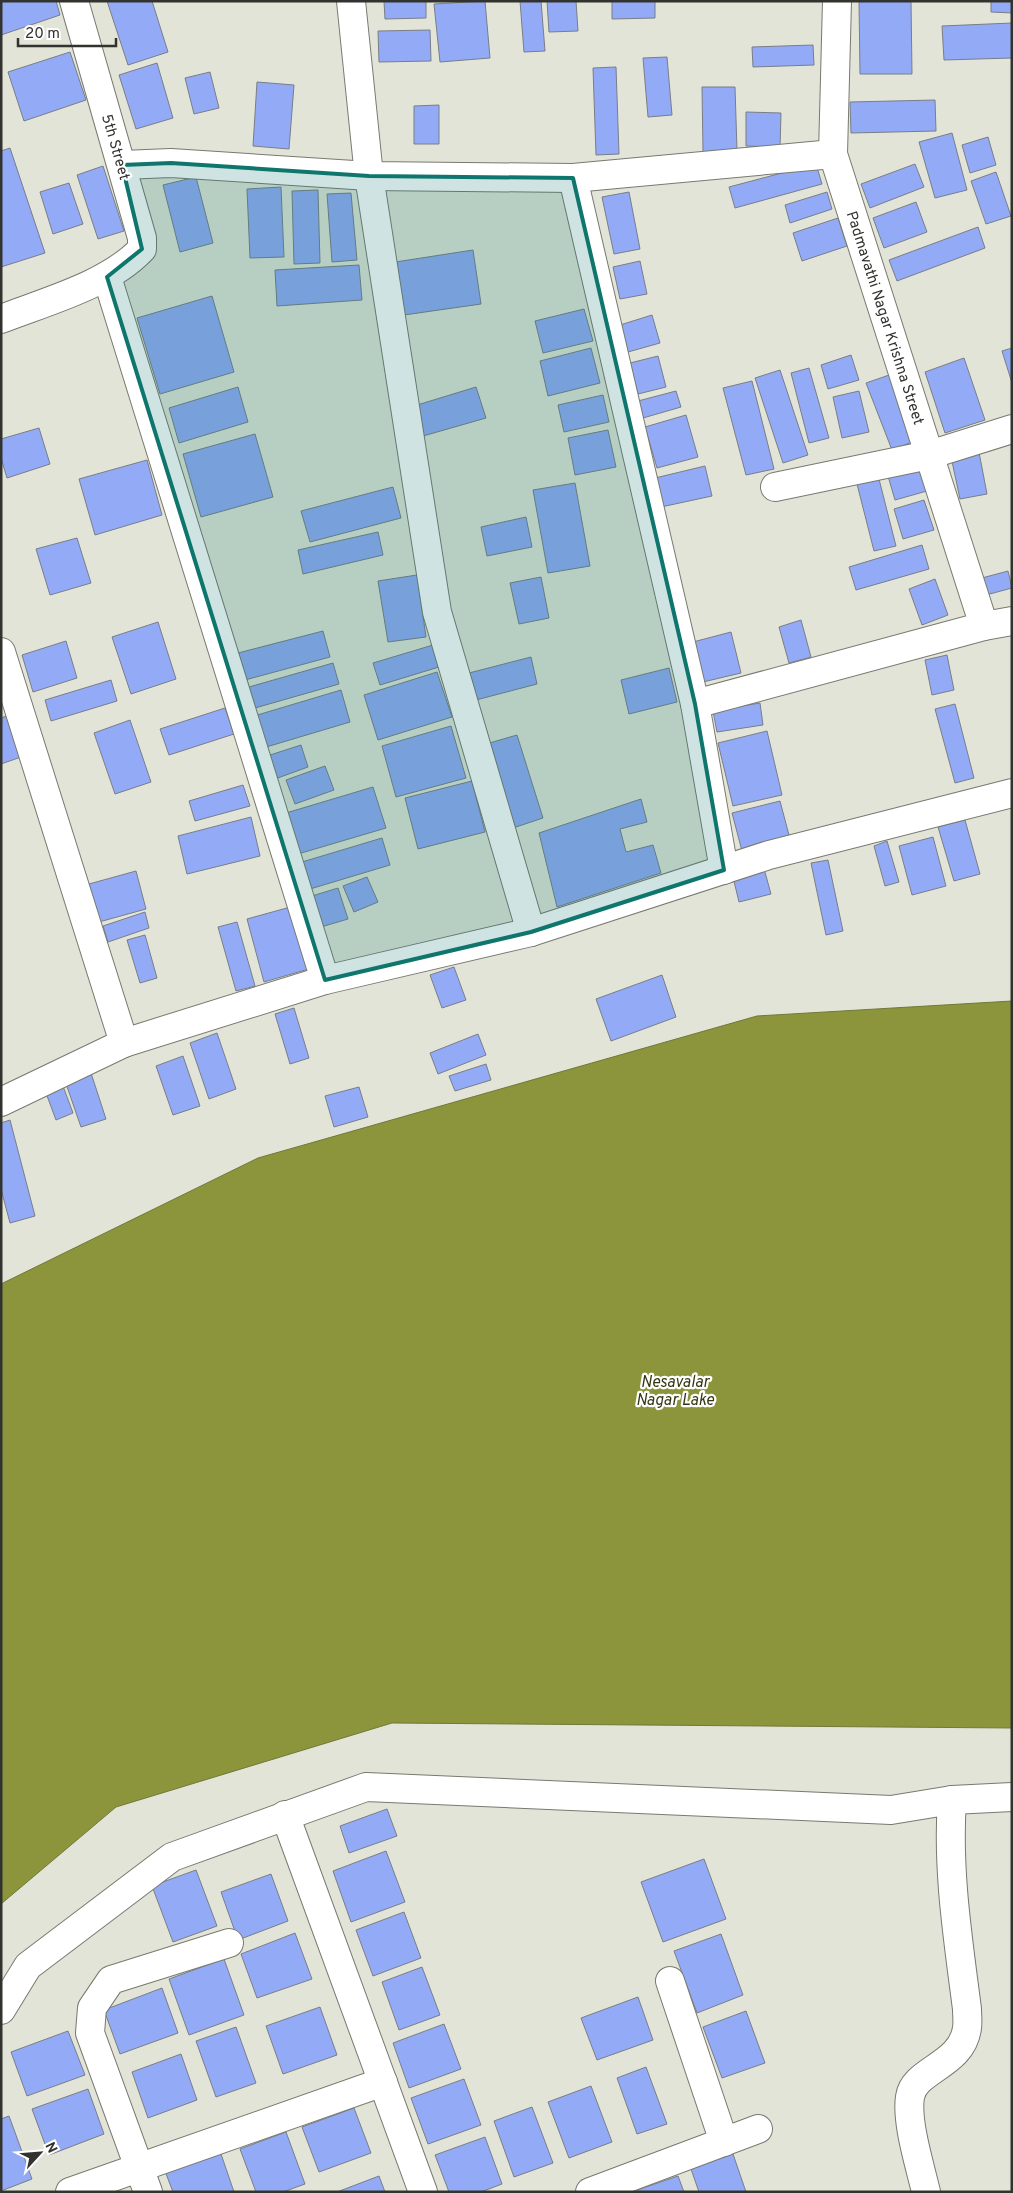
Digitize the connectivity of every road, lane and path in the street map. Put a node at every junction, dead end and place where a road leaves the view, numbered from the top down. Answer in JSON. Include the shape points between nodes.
{"nodes":[{"id":1,"x":74,"y":1,"type":"edge"},
{"id":2,"x":351,"y":1,"type":"edge"},
{"id":3,"x":837,"y":1,"type":"edge"},
{"id":4,"x":833,"y":154,"type":"junction"},
{"id":5,"x":122,"y":165,"type":"junction"},
{"id":6,"x":369,"y":176,"type":"junction"},
{"id":7,"x":573,"y":178,"type":"junction"},
{"id":8,"x":106,"y":277,"type":"junction"},
{"id":9,"x":1,"y":319,"type":"edge"},
{"id":10,"x":1012,"y":429,"type":"edge"},
{"id":11,"x":929,"y":455,"type":"junction"},
{"id":12,"x":775,"y":487,"type":"dead end"},
{"id":13,"x":1012,"y":621,"type":"edge"},
{"id":14,"x":984,"y":626,"type":"junction"},
{"id":15,"x":1,"y":652,"type":"edge"},
{"id":16,"x":695,"y":704,"type":"junction"},
{"id":17,"x":1012,"y":793,"type":"edge"},
{"id":18,"x":724,"y":870,"type":"junction"},
{"id":19,"x":531,"y":932,"type":"junction"},
{"id":20,"x":325,"y":980,"type":"junction"},
{"id":21,"x":124,"y":1044,"type":"junction"},
{"id":22,"x":1,"y":1102,"type":"edge"},
{"id":23,"x":1012,"y":1797,"type":"edge"},
{"id":24,"x":952,"y":1800,"type":"junction"},
{"id":25,"x":286,"y":1815,"type":"junction"},
{"id":26,"x":229,"y":1943,"type":"dead end"},
{"id":27,"x":670,"y":1981,"type":"dead end"},
{"id":28,"x":1,"y":2010,"type":"edge"},
{"id":29,"x":383,"y":2082,"type":"junction"},
{"id":30,"x":758,"y":2129,"type":"dead end"},
{"id":31,"x":724,"y":2142,"type":"junction"},
{"id":32,"x":143,"y":2179,"type":"edge"},
{"id":33,"x":70,"y":2192,"type":"edge"},
{"id":34,"x":423,"y":2192,"type":"edge"},
{"id":35,"x":590,"y":2192,"type":"edge"},
{"id":36,"x":926,"y":2192,"type":"edge"}],
"edges":[{"from":1,"to":5,"type":"street","name":"5th Street"},
{"from":2,"to":6,"type":"street"},
{"from":3,"to":4,"type":"street","name":"Padmavathi Nagar Krishna Street"},
{"from":4,"to":7,"type":"street"},
{"from":4,"to":11,"type":"street","name":"Padmavathi Nagar Krishna Street"},
{"from":5,"to":6,"type":"street","via":[[171,163]]},
{"from":5,"to":8,"type":"street","name":"5th Street","via":[[142,238],[142,249]]},
{"from":6,"to":7,"type":"street"},
{"from":6,"to":19,"type":"street","via":[[437,612]]},
{"from":7,"to":16,"type":"street"},
{"from":8,"to":9,"type":"street"},
{"from":8,"to":20,"type":"street"},
{"from":10,"to":11,"type":"street"},
{"from":11,"to":12,"type":"street"},
{"from":11,"to":14,"type":"street","name":"Padmavathi Nagar Krishna Street"},
{"from":13,"to":14,"type":"street"},
{"from":14,"to":16,"type":"street"},
{"from":15,"to":21,"type":"street"},
{"from":16,"to":18,"type":"street"},
{"from":17,"to":18,"type":"street","via":[[778,852]]},
{"from":18,"to":19,"type":"street"},
{"from":19,"to":20,"type":"street"},
{"from":20,"to":21,"type":"street"},
{"from":21,"to":22,"type":"street"},
{"from":23,"to":24,"type":"street"},
{"from":24,"to":25,"type":"street","via":[[891,1810],[366,1787]]},
{"from":24,"to":36,"type":"street","via":[[951,1870],[967,2030],[957,2052],[922,2077],[910,2095],[911,2120]]},
{"from":25,"to":28,"type":"street","via":[[172,1857],[28,1966]]},
{"from":25,"to":29,"type":"street"},
{"from":26,"to":32,"type":"street","via":[[111,1980],[92,2008],[90,2033]]},
{"from":27,"to":31,"type":"street"},
{"from":29,"to":32,"type":"street"},
{"from":29,"to":34,"type":"street"},
{"from":30,"to":31,"type":"street"},
{"from":31,"to":35,"type":"street"},
{"from":32,"to":33,"type":"street"}]}
